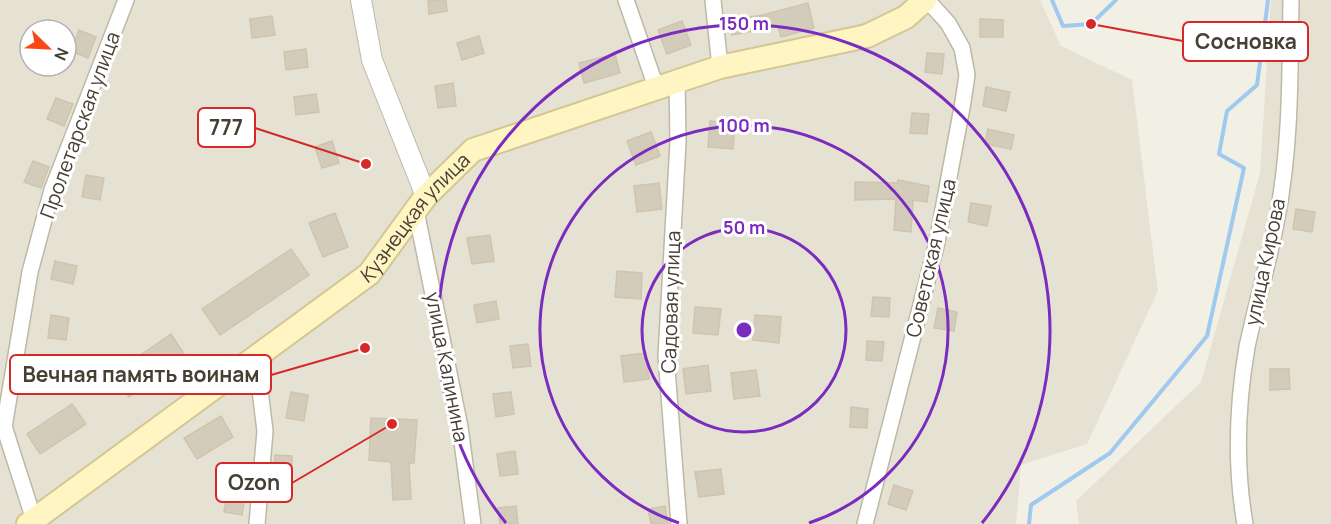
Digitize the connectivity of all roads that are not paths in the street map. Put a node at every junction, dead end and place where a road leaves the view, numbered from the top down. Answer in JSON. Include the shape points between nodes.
{"nodes":[{"id":1,"x":126,"y":0,"type":"edge"},
{"id":2,"x":361,"y":0,"type":"edge"},
{"id":3,"x":626,"y":0,"type":"edge"},
{"id":4,"x":712,"y":0,"type":"edge"},
{"id":5,"x":926,"y":0,"type":"edge"},
{"id":6,"x":1291,"y":0,"type":"edge"},
{"id":7,"x":720,"y":67,"type":"junction"},
{"id":8,"x":666,"y":83,"type":"junction"},
{"id":9,"x":421,"y":204,"type":"junction"},
{"id":10,"x":256,"y":358,"type":"junction"},
{"id":11,"x":2,"y":421,"type":"edge"},
{"id":12,"x":31,"y":522,"type":"edge"},
{"id":13,"x":256,"y":524,"type":"edge"},
{"id":14,"x":473,"y":524,"type":"edge"},
{"id":15,"x":679,"y":524,"type":"edge"},
{"id":16,"x":865,"y":524,"type":"edge"},
{"id":17,"x":1245,"y":524,"type":"edge"}],
"edges":[{"from":1,"to":11,"type":"street","name":"Пролетарская улица","via":[[52,190],[30,272]]},
{"from":2,"to":9,"type":"street","name":"улица Калинина","via":[[372,60]]},
{"from":3,"to":8,"type":"street","name":"Садовая улица"},
{"from":4,"to":7,"type":"street"},
{"from":5,"to":7,"type":"main road","name":"Кузнецкая улица","via":[[906,17],[867,36]]},
{"from":5,"to":16,"type":"street","name":"Советская улица","via":[[948,23],[962,48],[967,75],[937,242]]},
{"from":6,"to":17,"type":"street","name":"улица Кирова","via":[[1288,118],[1278,218],[1247,349],[1238,425]]},
{"from":7,"to":8,"type":"main road","name":"Кузнецкая улица"},
{"from":8,"to":9,"type":"main road","name":"Кузнецкая улица","via":[[473,150]]},
{"from":8,"to":15,"type":"street","name":"Садовая улица","via":[[678,142],[666,356]]},
{"from":9,"to":10,"type":"main road","name":"Кузнецкая улица","via":[[369,274]]},
{"from":9,"to":14,"type":"street","name":"улица Калинина"},
{"from":10,"to":12,"type":"main road","name":"Кузнецкая улица"},
{"from":10,"to":13,"type":"street","via":[[265,431]]},
{"from":11,"to":12,"type":"street","name":"Пролетарская улица"}]}
